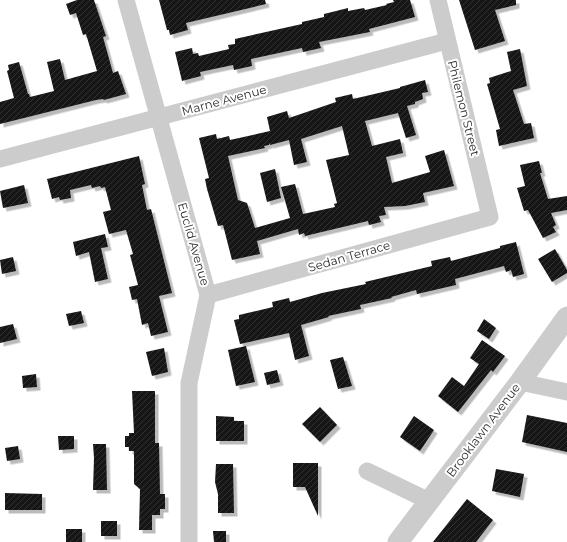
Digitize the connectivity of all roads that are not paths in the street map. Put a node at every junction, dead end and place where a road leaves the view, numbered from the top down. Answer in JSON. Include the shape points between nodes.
{"nodes":[{"id":1,"x":126,"y":0,"type":"edge"},
{"id":2,"x":438,"y":0,"type":"edge"},
{"id":3,"x":447,"y":41,"type":"junction"},
{"id":4,"x":158,"y":117,"type":"junction"},
{"id":5,"x":0,"y":159,"type":"edge"},
{"id":6,"x":490,"y":217,"type":"joint"},
{"id":7,"x":208,"y":295,"type":"junction"},
{"id":8,"x":567,"y":317,"type":"edge"},
{"id":9,"x":520,"y":382,"type":"junction"},
{"id":10,"x":567,"y":392,"type":"edge"},
{"id":11,"x":367,"y":471,"type":"dead end"},
{"id":12,"x":429,"y":501,"type":"junction"},
{"id":13,"x":189,"y":542,"type":"edge"},
{"id":14,"x":398,"y":542,"type":"edge"}],
"edges":[{"from":1,"to":4,"type":"street","name":"Euclid Avenue"},
{"from":2,"to":3,"type":"street","name":"Philemon Street"},
{"from":3,"to":4,"type":"street","name":"Marne Avenue"},
{"from":3,"to":6,"type":"street","name":"Philemon Street"},
{"from":4,"to":5,"type":"street","name":"Marne Avenue"},
{"from":4,"to":7,"type":"street","name":"Euclid Avenue"},
{"from":6,"to":7,"type":"street","name":"Sedan Terrace"},
{"from":7,"to":13,"type":"street","name":"Euclid Avenue","via":[[189,383]]},
{"from":8,"to":9,"type":"street","name":"Brooklawn Avenue"},
{"from":9,"to":10,"type":"street"},
{"from":9,"to":12,"type":"street","name":"Brooklawn Avenue"},
{"from":11,"to":12,"type":"street"},
{"from":12,"to":14,"type":"street","name":"Brooklawn Avenue"}]}
